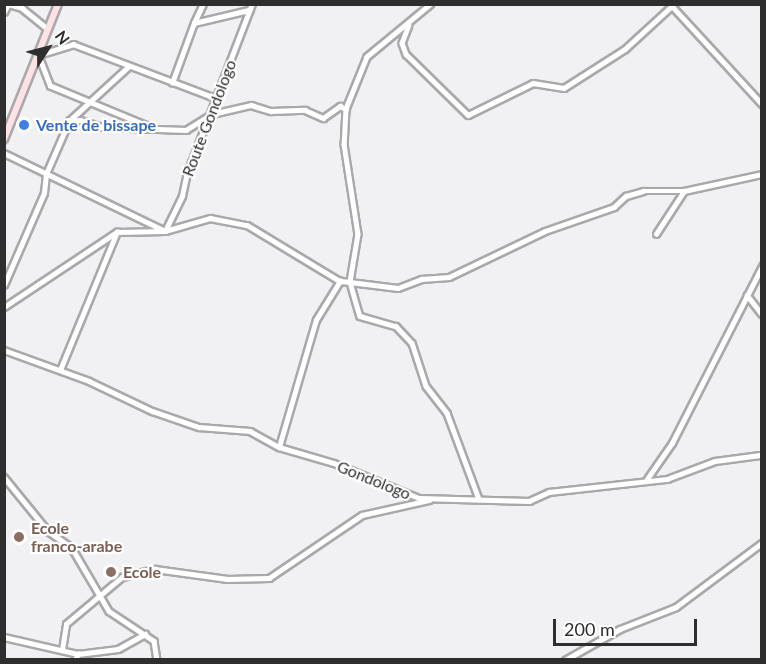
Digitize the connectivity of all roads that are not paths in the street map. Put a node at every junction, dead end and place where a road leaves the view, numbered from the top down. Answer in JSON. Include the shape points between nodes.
{"nodes":[{"id":1,"x":9,"y":4,"type":"edge"},
{"id":2,"x":58,"y":4,"type":"edge"},
{"id":3,"x":202,"y":4,"type":"edge"},
{"id":4,"x":431,"y":4,"type":"edge"},
{"id":5,"x":673,"y":5,"type":"edge"},
{"id":6,"x":250,"y":7,"type":"edge"},
{"id":7,"x":4,"y":12,"type":"edge"},
{"id":8,"x":194,"y":23,"type":"junction"},
{"id":9,"x":410,"y":23,"type":"junction"},
{"id":10,"x":48,"y":29,"type":"junction"},
{"id":11,"x":38,"y":55,"type":"junction"},
{"id":12,"x":129,"y":66,"type":"junction"},
{"id":13,"x":172,"y":83,"type":"junction"},
{"id":14,"x":218,"y":99,"type":"junction"},
{"id":15,"x":88,"y":102,"type":"junction"},
{"id":16,"x":762,"y":104,"type":"edge"},
{"id":17,"x":346,"y":109,"type":"junction"},
{"id":18,"x":212,"y":114,"type":"junction"},
{"id":19,"x":69,"y":121,"type":"junction"},
{"id":20,"x":155,"y":129,"type":"junction"},
{"id":21,"x":4,"y":139,"type":"edge"},
{"id":22,"x":4,"y":153,"type":"edge"},
{"id":23,"x":46,"y":174,"type":"junction"},
{"id":24,"x":762,"y":174,"type":"edge"},
{"id":25,"x":684,"y":191,"type":"junction"},
{"id":26,"x":165,"y":231,"type":"junction"},
{"id":27,"x":117,"y":232,"type":"junction"},
{"id":28,"x":656,"y":234,"type":"dead end"},
{"id":29,"x":762,"y":266,"type":"edge"},
{"id":30,"x":340,"y":281,"type":"junction"},
{"id":31,"x":350,"y":282,"type":"junction"},
{"id":32,"x":4,"y":285,"type":"edge"},
{"id":33,"x":747,"y":295,"type":"junction"},
{"id":34,"x":4,"y":307,"type":"edge"},
{"id":35,"x":762,"y":314,"type":"edge"},
{"id":36,"x":4,"y":350,"type":"edge"},
{"id":37,"x":60,"y":370,"type":"junction"},
{"id":38,"x":279,"y":447,"type":"junction"},
{"id":39,"x":760,"y":455,"type":"dead end"},
{"id":40,"x":4,"y":477,"type":"edge"},
{"id":41,"x":647,"y":479,"type":"junction"},
{"id":42,"x":434,"y":499,"type":"junction"},
{"id":43,"x":479,"y":500,"type":"junction"},
{"id":44,"x":762,"y":543,"type":"edge"},
{"id":45,"x":97,"y":594,"type":"junction"},
{"id":46,"x":145,"y":634,"type":"junction"},
{"id":47,"x":4,"y":637,"type":"edge"},
{"id":48,"x":62,"y":650,"type":"junction"},
{"id":49,"x":76,"y":657,"type":"edge"},
{"id":50,"x":157,"y":660,"type":"edge"},
{"id":51,"x":565,"y":660,"type":"edge"}],
"edges":[{"from":1,"to":7,"type":"street"},
{"from":1,"to":10,"type":"street","via":[[22,8]]},
{"from":2,"to":10,"type":"street"},
{"from":3,"to":8,"type":"street"},
{"from":4,"to":9,"type":"street"},
{"from":5,"to":9,"type":"street","via":[[625,49],[564,88],[533,83],[468,115],[406,54],[402,43]]},
{"from":5,"to":16,"type":"street"},
{"from":6,"to":8,"type":"street"},
{"from":6,"to":14,"type":"street","name":"Route Gondologo"},
{"from":8,"to":13,"type":"street"},
{"from":9,"to":17,"type":"street","via":[[367,57]]},
{"from":10,"to":11,"type":"street"},
{"from":11,"to":12,"type":"street","via":[[73,44]]},
{"from":11,"to":15,"type":"street","via":[[50,86]]},
{"from":11,"to":21,"type":"street"},
{"from":12,"to":13,"type":"street"},
{"from":12,"to":15,"type":"street"},
{"from":13,"to":14,"type":"street"},
{"from":14,"to":18,"type":"street","name":"Route Gondologo"},
{"from":15,"to":19,"type":"street"},
{"from":15,"to":20,"type":"street"},
{"from":17,"to":18,"type":"street","via":[[340,106],[323,118],[304,110],[271,111],[251,105]]},
{"from":17,"to":31,"type":"street","via":[[344,144],[358,234]]},
{"from":18,"to":20,"type":"street","via":[[186,130]]},
{"from":18,"to":26,"type":"street","name":"Route Gondologo"},
{"from":19,"to":20,"type":"street","via":[[80,120],[101,128]]},
{"from":19,"to":23,"type":"street"},
{"from":22,"to":23,"type":"street"},
{"from":23,"to":26,"type":"street"},
{"from":23,"to":32,"type":"street","via":[[44,193]]},
{"from":24,"to":25,"type":"street"},
{"from":25,"to":28,"type":"street"},
{"from":25,"to":31,"type":"street","via":[[643,191],[626,196],[614,207],[545,231],[449,277],[421,279],[398,288]]},
{"from":26,"to":27,"type":"street"},
{"from":26,"to":30,"type":"street","via":[[210,218],[247,225]]},
{"from":27,"to":34,"type":"street"},
{"from":27,"to":37,"type":"street"},
{"from":29,"to":33,"type":"street"},
{"from":30,"to":31,"type":"street"},
{"from":30,"to":38,"type":"street","via":[[316,321]]},
{"from":31,"to":43,"type":"street","via":[[360,316],[396,326],[412,344],[426,386],[447,413]]},
{"from":33,"to":35,"type":"street"},
{"from":33,"to":41,"type":"street","via":[[672,443]]},
{"from":36,"to":37,"type":"street","name":"Gondologo"},
{"from":37,"to":38,"type":"street","name":"Gondologo","via":[[152,411],[199,427],[250,431]]},
{"from":38,"to":42,"type":"street","name":"Gondologo","via":[[334,463],[406,495]]},
{"from":39,"to":41,"type":"street","name":"Gondologo","via":[[715,461],[667,479]]},
{"from":40,"to":45,"type":"street","via":[[48,531],[72,548],[91,574]]},
{"from":41,"to":43,"type":"street","name":"Gondologo","via":[[593,490],[549,492],[529,501]]},
{"from":42,"to":43,"type":"street","name":"Gondologo"},
{"from":42,"to":45,"type":"street","via":[[362,515],[269,579],[227,579],[155,569],[122,577]]},
{"from":44,"to":51,"type":"street","via":[[676,607],[620,629]]},
{"from":45,"to":46,"type":"street","via":[[109,611]]},
{"from":45,"to":48,"type":"street","via":[[66,624]]},
{"from":46,"to":49,"type":"street","via":[[118,649]]},
{"from":46,"to":50,"type":"street","via":[[154,641]]},
{"from":47,"to":48,"type":"street"},
{"from":48,"to":49,"type":"street"}]}
